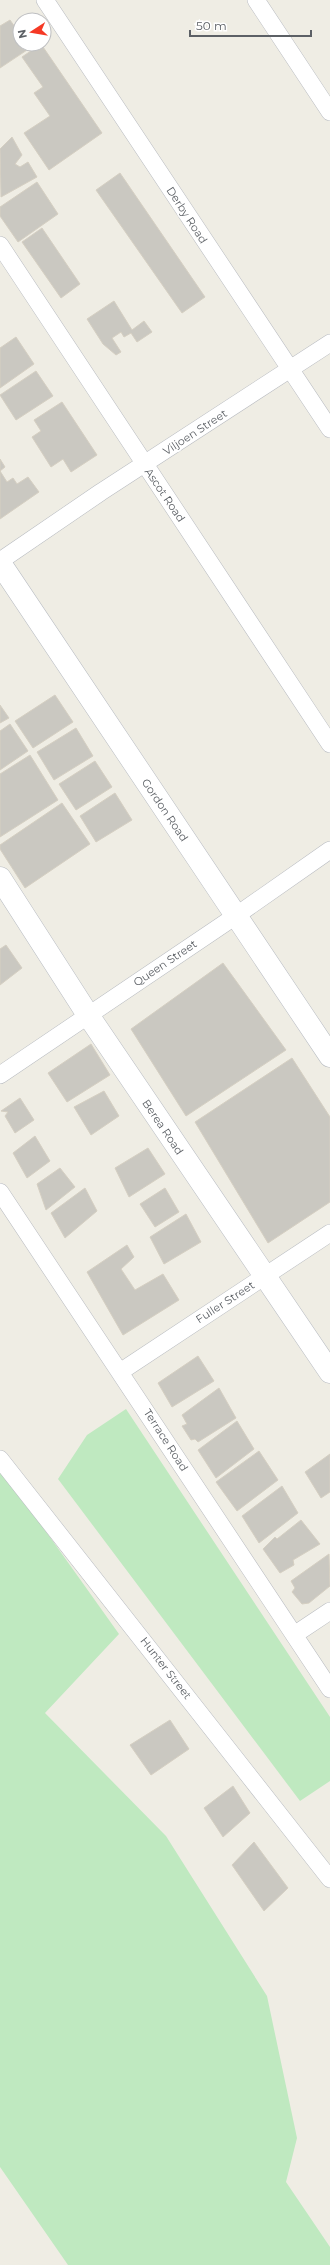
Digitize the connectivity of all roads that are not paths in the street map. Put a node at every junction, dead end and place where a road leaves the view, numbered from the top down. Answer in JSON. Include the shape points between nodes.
{"nodes":[{"id":1,"x":45,"y":0,"type":"edge"},
{"id":2,"x":256,"y":0,"type":"edge"},
{"id":3,"x":330,"y":112,"type":"edge"},
{"id":4,"x":0,"y":245,"type":"edge"},
{"id":5,"x":330,"y":343,"type":"edge"},
{"id":6,"x":291,"y":370,"type":"junction"},
{"id":7,"x":330,"y":429,"type":"edge"},
{"id":8,"x":145,"y":464,"type":"junction"},
{"id":9,"x":0,"y":562,"type":"edge"},
{"id":10,"x":330,"y":744,"type":"edge"},
{"id":11,"x":330,"y":850,"type":"edge"},
{"id":12,"x":0,"y":878,"type":"edge"},
{"id":13,"x":237,"y":915,"type":"junction"},
{"id":14,"x":88,"y":1015,"type":"junction"},
{"id":15,"x":330,"y":1056,"type":"edge"},
{"id":16,"x":0,"y":1075,"type":"edge"},
{"id":17,"x":0,"y":1192,"type":"edge"},
{"id":18,"x":330,"y":1233,"type":"edge"},
{"id":19,"x":264,"y":1277,"type":"junction"},
{"id":20,"x":120,"y":1372,"type":"junction"},
{"id":21,"x":330,"y":1372,"type":"edge"},
{"id":22,"x":0,"y":1459,"type":"edge"},
{"id":23,"x":330,"y":1611,"type":"edge"},
{"id":24,"x":294,"y":1635,"type":"junction"},
{"id":25,"x":330,"y":1689,"type":"edge"},
{"id":26,"x":330,"y":1879,"type":"edge"}],
"edges":[{"from":1,"to":6,"type":"street","name":"Derby Road"},
{"from":2,"to":3,"type":"street"},
{"from":4,"to":8,"type":"street","name":"Ascot Road"},
{"from":5,"to":6,"type":"street","name":"Viljoen Street"},
{"from":6,"to":7,"type":"street","name":"Derby Road"},
{"from":6,"to":8,"type":"street","name":"Viljoen Street"},
{"from":8,"to":9,"type":"street","name":"Viljoen Street"},
{"from":8,"to":10,"type":"street","name":"Ascot Road"},
{"from":9,"to":13,"type":"street","name":"Gordon Road"},
{"from":11,"to":13,"type":"street","name":"Queen Street"},
{"from":12,"to":14,"type":"street","name":"Berea Road"},
{"from":13,"to":14,"type":"street","name":"Queen Street"},
{"from":13,"to":15,"type":"street","name":"Gordon Road"},
{"from":14,"to":16,"type":"street","name":"Queen Street"},
{"from":14,"to":19,"type":"street","name":"Berea Road"},
{"from":17,"to":20,"type":"street","name":"Terrace Road"},
{"from":18,"to":19,"type":"street","name":"Fuller Street"},
{"from":19,"to":20,"type":"street","name":"Fuller Street"},
{"from":19,"to":21,"type":"street","name":"Berea Road"},
{"from":20,"to":24,"type":"street","name":"Terrace Road"},
{"from":22,"to":26,"type":"street","name":"Hunter Street"},
{"from":23,"to":24,"type":"street"},
{"from":24,"to":25,"type":"street","name":"Terrace Road"}]}
